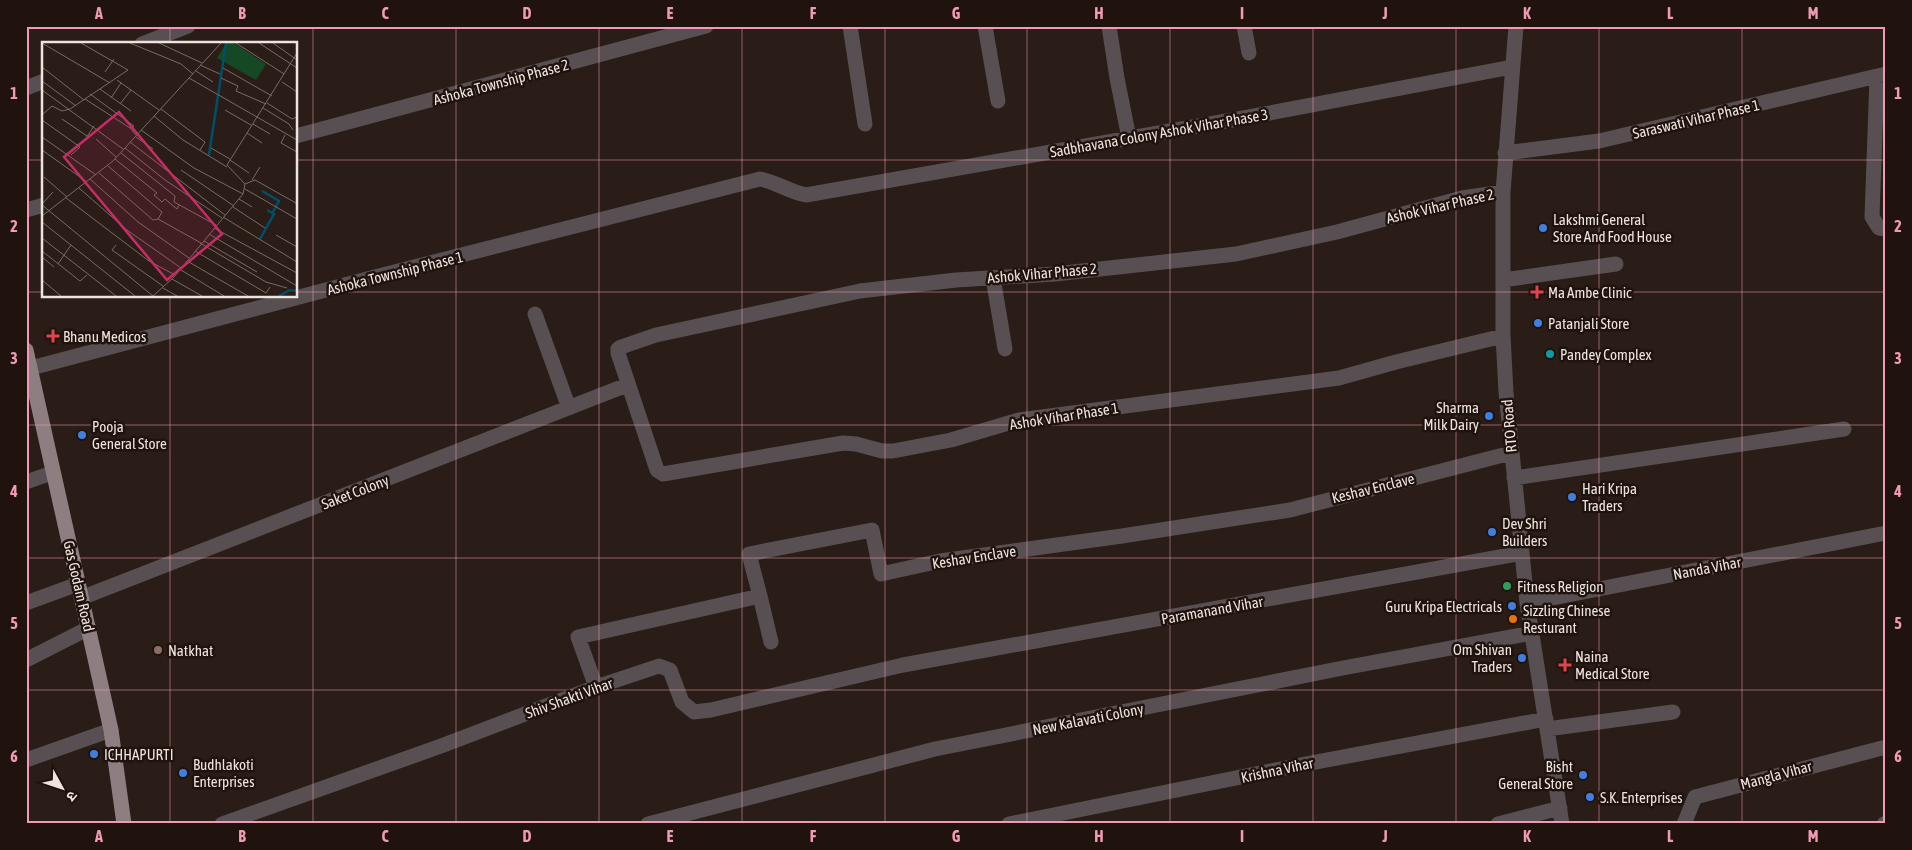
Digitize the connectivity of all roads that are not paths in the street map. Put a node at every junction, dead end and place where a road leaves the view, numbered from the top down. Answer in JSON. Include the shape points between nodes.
{"nodes":[{"id":1,"x":188,"y":26,"type":"edge"},
{"id":2,"x":706,"y":26,"type":"edge"},
{"id":3,"x":850,"y":26,"type":"edge"},
{"id":4,"x":986,"y":26,"type":"edge"},
{"id":5,"x":1109,"y":26,"type":"edge"},
{"id":6,"x":1244,"y":26,"type":"edge"},
{"id":7,"x":1516,"y":26,"type":"edge"},
{"id":8,"x":147,"y":42,"type":"edge"},
{"id":9,"x":1249,"y":53,"type":"dead end"},
{"id":10,"x":1512,"y":67,"type":"junction"},
{"id":11,"x":1882,"y":75,"type":"edge"},
{"id":12,"x":42,"y":82,"type":"edge"},
{"id":13,"x":26,"y":88,"type":"edge"},
{"id":14,"x":998,"y":101,"type":"dead end"},
{"id":15,"x":865,"y":124,"type":"dead end"},
{"id":16,"x":298,"y":135,"type":"edge"},
{"id":17,"x":1129,"y":138,"type":"junction"},
{"id":18,"x":1505,"y":153,"type":"junction"},
{"id":19,"x":760,"y":179,"type":"joint"},
{"id":20,"x":1503,"y":192,"type":"junction"},
{"id":21,"x":42,"y":206,"type":"edge"},
{"id":22,"x":26,"y":210,"type":"edge"},
{"id":23,"x":1886,"y":229,"type":"edge"},
{"id":24,"x":1616,"y":264,"type":"dead end"},
{"id":25,"x":993,"y":278,"type":"junction"},
{"id":26,"x":1503,"y":280,"type":"junction"},
{"id":27,"x":298,"y":297,"type":"edge"},
{"id":28,"x":295,"y":298,"type":"edge"},
{"id":29,"x":534,"y":314,"type":"dead end"},
{"id":30,"x":1502,"y":336,"type":"junction"},
{"id":31,"x":1005,"y":349,"type":"dead end"},
{"id":32,"x":26,"y":350,"type":"edge"},
{"id":33,"x":31,"y":368,"type":"junction"},
{"id":34,"x":627,"y":385,"type":"junction"},
{"id":35,"x":569,"y":408,"type":"junction"},
{"id":36,"x":1844,"y":429,"type":"dead end"},
{"id":37,"x":1511,"y":453,"type":"junction"},
{"id":38,"x":52,"y":472,"type":"junction"},
{"id":39,"x":1514,"y":478,"type":"junction"},
{"id":40,"x":26,"y":482,"type":"edge"},
{"id":41,"x":1886,"y":533,"type":"edge"},
{"id":42,"x":1522,"y":553,"type":"junction"},
{"id":43,"x":80,"y":591,"type":"junction"},
{"id":44,"x":760,"y":596,"type":"junction"},
{"id":45,"x":26,"y":603,"type":"edge"},
{"id":46,"x":1527,"y":603,"type":"junction"},
{"id":47,"x":88,"y":628,"type":"junction"},
{"id":48,"x":1532,"y":633,"type":"junction"},
{"id":49,"x":771,"y":642,"type":"dead end"},
{"id":50,"x":26,"y":660,"type":"edge"},
{"id":51,"x":902,"y":666,"type":"joint"},
{"id":52,"x":596,"y":687,"type":"junction"},
{"id":53,"x":1672,"y":712,"type":"dead end"},
{"id":54,"x":1546,"y":724,"type":"junction"},
{"id":55,"x":111,"y":730,"type":"junction"},
{"id":56,"x":1886,"y":747,"type":"edge"},
{"id":57,"x":26,"y":760,"type":"edge"},
{"id":58,"x":1560,"y":808,"type":"junction"},
{"id":59,"x":124,"y":824,"type":"edge"},
{"id":60,"x":222,"y":824,"type":"edge"},
{"id":61,"x":648,"y":824,"type":"edge"},
{"id":62,"x":1009,"y":824,"type":"edge"},
{"id":63,"x":1498,"y":824,"type":"edge"},
{"id":64,"x":1562,"y":824,"type":"edge"},
{"id":65,"x":1684,"y":824,"type":"edge"}],
"edges":[{"from":1,"to":8,"type":"street"},
{"from":2,"to":16,"type":"street","name":"Ashoka Township Phase 2"},
{"from":3,"to":15,"type":"street"},
{"from":4,"to":14,"type":"street"},
{"from":5,"to":17,"type":"street"},
{"from":6,"to":9,"type":"street"},
{"from":7,"to":10,"type":"street","name":"RTO Road"},
{"from":10,"to":17,"type":"street","name":"Sadbhavana Colony Ashok Vihar Phase 3"},
{"from":10,"to":18,"type":"street","name":"RTO Road"},
{"from":11,"to":18,"type":"street","name":"Saraswati Vihar Phase 1","via":[[1599,142]]},
{"from":11,"to":23,"type":"street","via":[[1872,216],[1880,228]]},
{"from":12,"to":13,"type":"street"},
{"from":17,"to":19,"type":"street","name":"Sadbhavana Colony Ashok Vihar Phase 3","via":[[806,195]]},
{"from":18,"to":20,"type":"street","name":"RTO Road"},
{"from":19,"to":27,"type":"street","name":"Ashoka Township Phase 1"},
{"from":20,"to":25,"type":"street","name":"Ashok Vihar Phase 2","via":[[1462,198],[1337,232],[1236,254]]},
{"from":20,"to":26,"type":"street","name":"RTO Road"},
{"from":21,"to":22,"type":"street"},
{"from":24,"to":26,"type":"street"},
{"from":25,"to":31,"type":"street"},
{"from":25,"to":34,"type":"street","name":"Ashok Vihar Phase 2","via":[[860,291],[656,335],[618,349]]},
{"from":26,"to":30,"type":"street","name":"RTO Road"},
{"from":28,"to":33,"type":"street","name":"Ashoka Township Phase 1"},
{"from":29,"to":35,"type":"street"},
{"from":30,"to":34,"type":"street","name":"Ashok Vihar Phase 1","via":[[1339,378],[1019,420],[951,440],[893,451],[843,443],[664,474],[657,470]]},
{"from":30,"to":37,"type":"street","name":"RTO Road"},
{"from":32,"to":33,"type":"main road","name":"Gas Godam Road"},
{"from":33,"to":38,"type":"main road","name":"Gas Godam Road"},
{"from":34,"to":35,"type":"street","name":"Saket Colony"},
{"from":35,"to":43,"type":"street","name":"Saket Colony"},
{"from":36,"to":39,"type":"street"},
{"from":37,"to":39,"type":"street","name":"RTO Road"},
{"from":37,"to":44,"type":"street","name":"Keshav Enclave","via":[[1290,510],[940,562],[882,574],[872,530],[749,554]]},
{"from":38,"to":40,"type":"street"},
{"from":38,"to":43,"type":"main road","name":"Gas Godam Road"},
{"from":39,"to":42,"type":"street","name":"RTO Road"},
{"from":41,"to":46,"type":"street","name":"Nanda Vihar"},
{"from":42,"to":46,"type":"street","name":"RTO Road"},
{"from":42,"to":51,"type":"street","name":"Paramanand Vihar"},
{"from":43,"to":45,"type":"street","name":"Saket Colony"},
{"from":43,"to":47,"type":"main road","name":"Gas Godam Road"},
{"from":44,"to":49,"type":"street"},
{"from":44,"to":52,"type":"street","via":[[580,635],[578,640]]},
{"from":46,"to":48,"type":"street","name":"RTO Road"},
{"from":47,"to":50,"type":"street"},
{"from":47,"to":55,"type":"main road","name":"Gas Godam Road"},
{"from":48,"to":54,"type":"street","name":"RTO Road"},
{"from":48,"to":61,"type":"street","name":"New Kalavati Colony","via":[[935,749]]},
{"from":51,"to":52,"type":"street","name":"Shiv Shakti Vihar","via":[[694,712],[682,702],[670,670],[659,666]]},
{"from":52,"to":60,"type":"street","name":"Shiv Shakti Vihar"},
{"from":53,"to":54,"type":"street","name":"Krishna Vihar"},
{"from":54,"to":58,"type":"street","name":"RTO Road"},
{"from":54,"to":62,"type":"street","name":"Krishna Vihar","via":[[1300,765]]},
{"from":55,"to":57,"type":"street"},
{"from":55,"to":59,"type":"main road","name":"Gas Godam Road"},
{"from":56,"to":65,"type":"street","name":"Mangla Vihar","via":[[1695,797]]},
{"from":58,"to":63,"type":"street"},
{"from":58,"to":64,"type":"street","name":"RTO Road"}]}
